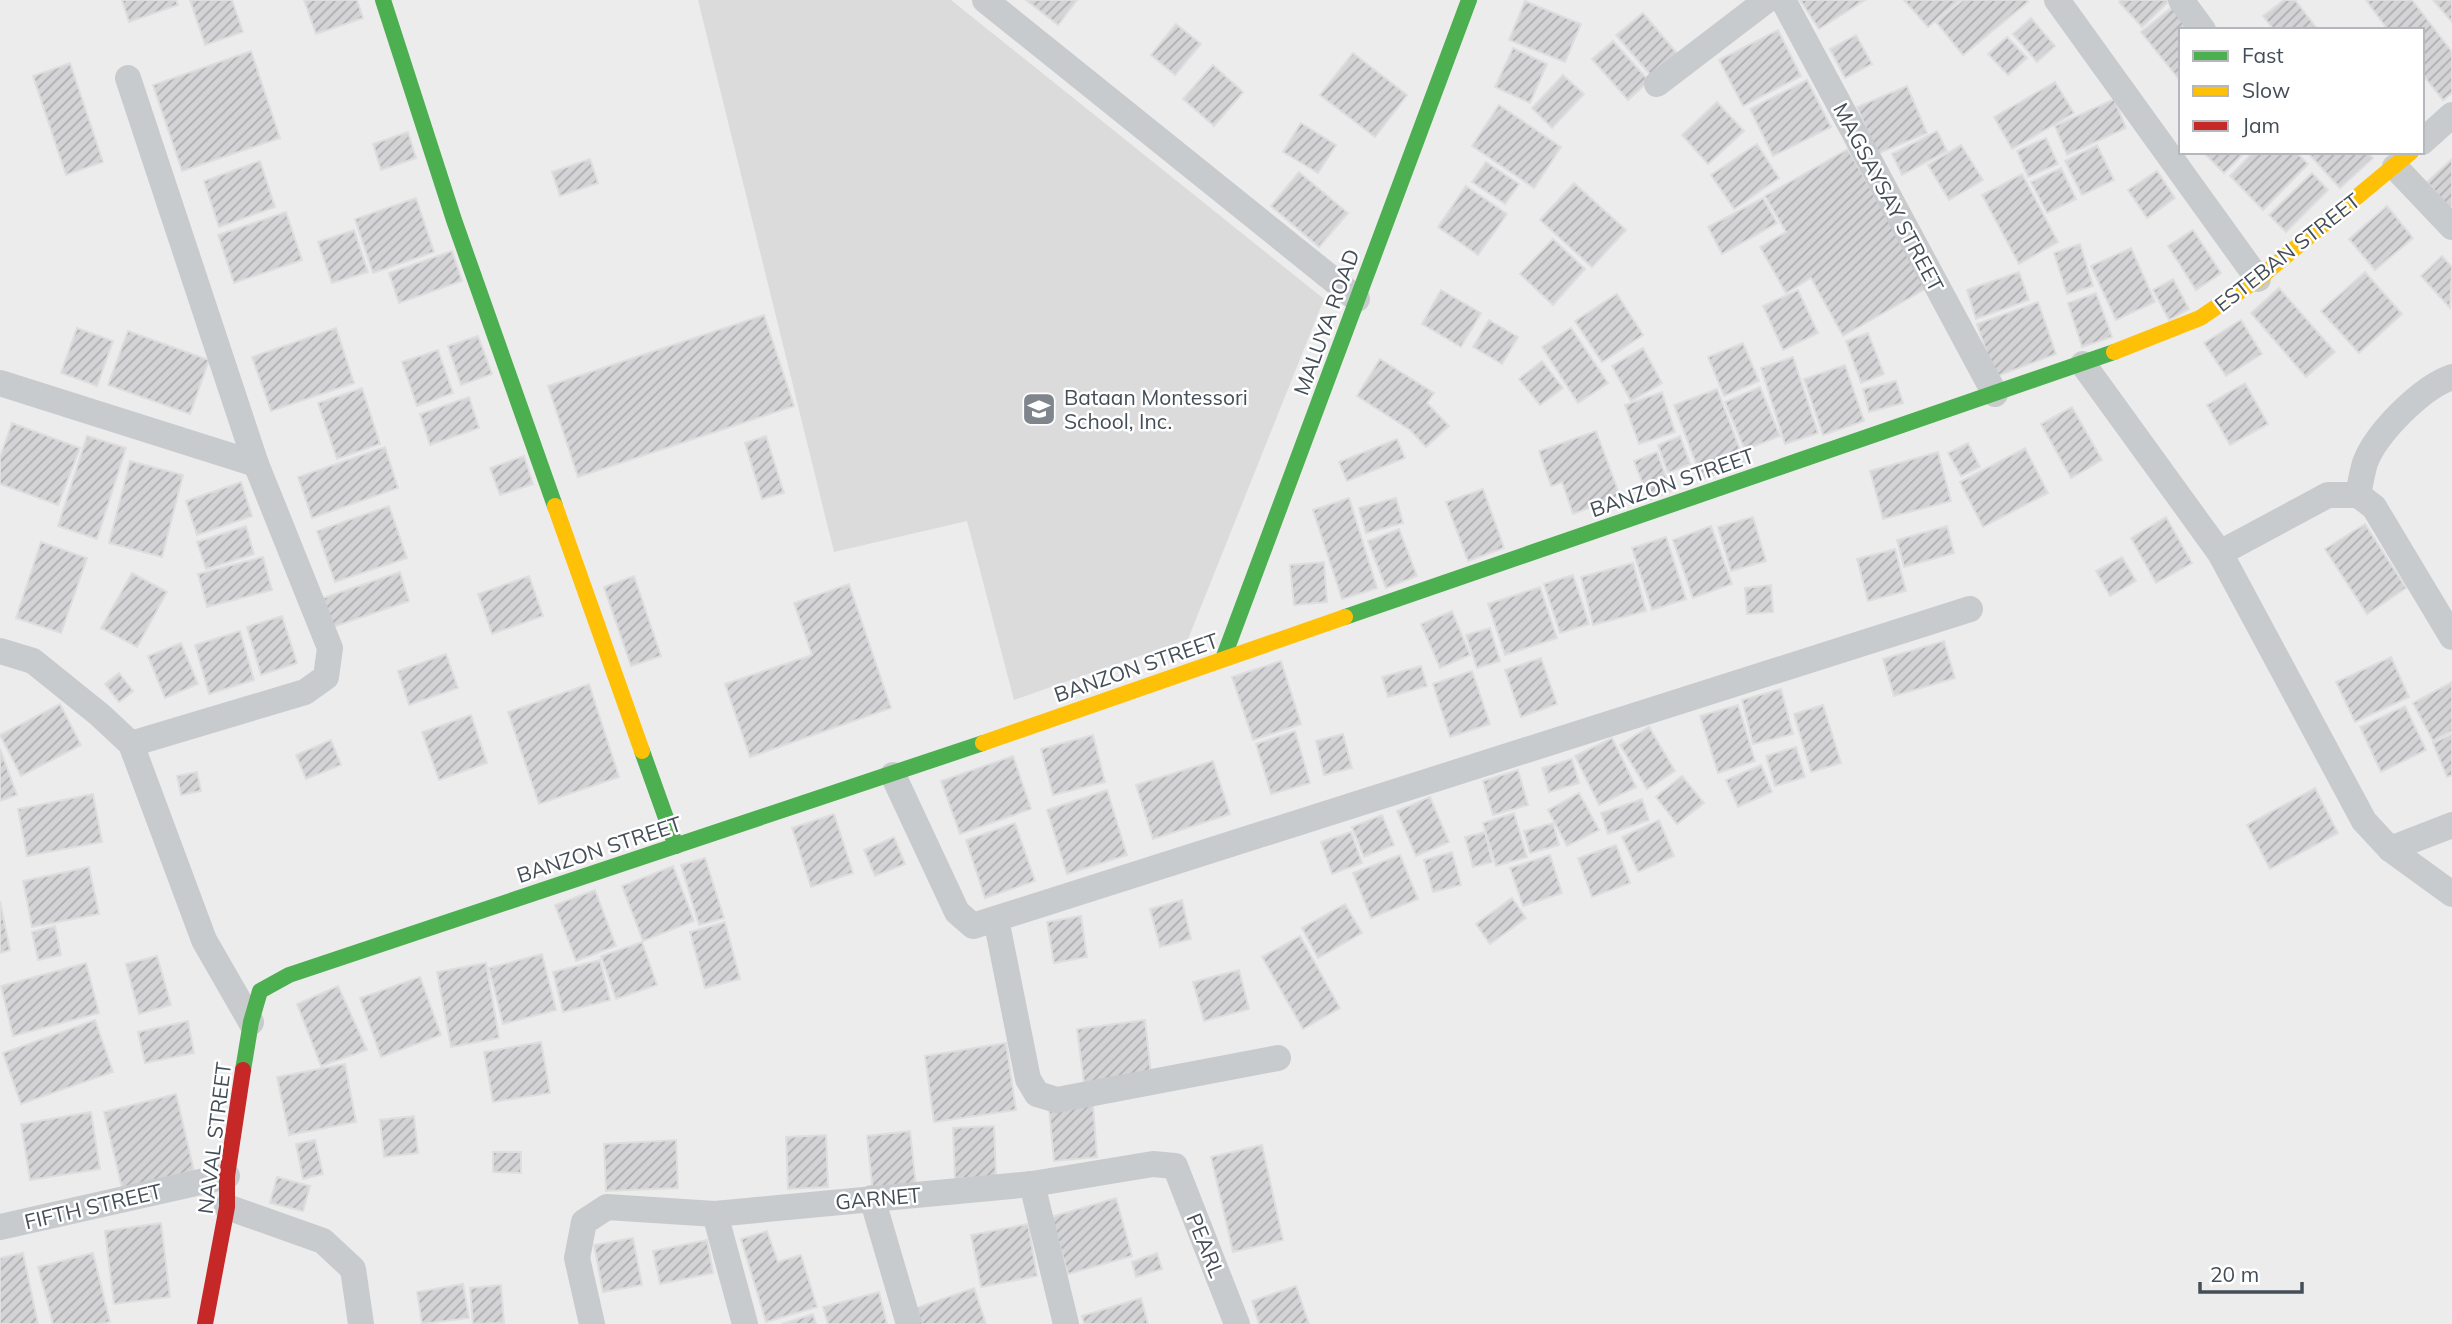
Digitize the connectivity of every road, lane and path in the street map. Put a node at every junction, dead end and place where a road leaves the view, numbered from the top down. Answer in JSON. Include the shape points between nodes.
{"nodes":[{"id":1,"x":383,"y":0,"type":"edge"},
{"id":2,"x":985,"y":0,"type":"edge"},
{"id":3,"x":1469,"y":0,"type":"edge"},
{"id":4,"x":1767,"y":0,"type":"edge"},
{"id":5,"x":1783,"y":0,"type":"edge"},
{"id":6,"x":2057,"y":0,"type":"edge"},
{"id":7,"x":2181,"y":0,"type":"edge"},
{"id":8,"x":2202,"y":28,"type":"edge"},
{"id":9,"x":128,"y":78,"type":"dead end"},
{"id":10,"x":1657,"y":84,"type":"dead end"},
{"id":11,"x":2452,"y":115,"type":"edge"},
{"id":12,"x":2424,"y":140,"type":"edge"},
{"id":13,"x":2403,"y":160,"type":"edge"},
{"id":14,"x":2452,"y":227,"type":"edge"},
{"id":15,"x":2258,"y":279,"type":"junction"},
{"id":16,"x":1357,"y":299,"type":"junction"},
{"id":17,"x":2082,"y":363,"type":"junction"},
{"id":18,"x":2452,"y":377,"type":"edge"},
{"id":19,"x":0,"y":383,"type":"edge"},
{"id":20,"x":1995,"y":394,"type":"junction"},
{"id":21,"x":256,"y":464,"type":"junction"},
{"id":22,"x":2358,"y":495,"type":"junction"},
{"id":23,"x":2220,"y":553,"type":"junction"},
{"id":24,"x":1970,"y":609,"type":"dead end"},
{"id":25,"x":2452,"y":637,"type":"edge"},
{"id":26,"x":0,"y":651,"type":"edge"},
{"id":27,"x":1223,"y":659,"type":"junction"},
{"id":28,"x":131,"y":744,"type":"junction"},
{"id":29,"x":892,"y":775,"type":"junction"},
{"id":30,"x":2452,"y":825,"type":"edge"},
{"id":31,"x":676,"y":846,"type":"junction"},
{"id":32,"x":2390,"y":849,"type":"junction"},
{"id":33,"x":2452,"y":894,"type":"edge"},
{"id":34,"x":996,"y":919,"type":"junction"},
{"id":35,"x":289,"y":975,"type":"joint"},
{"id":36,"x":251,"y":1022,"type":"junction"},
{"id":37,"x":1278,"y":1058,"type":"dead end"},
{"id":38,"x":1175,"y":1166,"type":"joint"},
{"id":39,"x":227,"y":1176,"type":"junction"},
{"id":40,"x":1032,"y":1184,"type":"junction"},
{"id":41,"x":873,"y":1198,"type":"junction"},
{"id":42,"x":227,"y":1207,"type":"junction"},
{"id":43,"x":715,"y":1214,"type":"junction"},
{"id":44,"x":0,"y":1227,"type":"edge"},
{"id":45,"x":205,"y":1324,"type":"edge"},
{"id":46,"x":361,"y":1324,"type":"edge"},
{"id":47,"x":592,"y":1324,"type":"edge"},
{"id":48,"x":745,"y":1324,"type":"edge"},
{"id":49,"x":909,"y":1324,"type":"edge"},
{"id":50,"x":1066,"y":1324,"type":"edge"},
{"id":51,"x":1237,"y":1324,"type":"edge"}],
"edges":[{"from":1,"to":31,"type":"street","via":[[454,220]]},
{"from":2,"to":16,"type":"street"},
{"from":3,"to":16,"type":"street","name":"MALUYA ROAD"},
{"from":4,"to":10,"type":"street"},
{"from":5,"to":20,"type":"street","name":"MAGSAYSAY STREET"},
{"from":6,"to":15,"type":"street"},
{"from":7,"to":8,"type":"street"},
{"from":9,"to":21,"type":"street"},
{"from":11,"to":12,"type":"street"},
{"from":13,"to":14,"type":"street"},
{"from":13,"to":15,"type":"street","name":"ESTEBAN STREET"},
{"from":15,"to":17,"type":"street","name":"ESTEBAN STREET","via":[[2200,318]]},
{"from":16,"to":27,"type":"street","name":"MALUYA ROAD"},
{"from":17,"to":20,"type":"street","name":"ESTEBAN STREET"},
{"from":17,"to":23,"type":"street"},
{"from":18,"to":22,"type":"street","via":[[2408,406],[2377,441],[2365,462]]},
{"from":19,"to":21,"type":"street"},
{"from":20,"to":27,"type":"street","name":"BANZON STREET"},
{"from":21,"to":28,"type":"street","via":[[330,648],[326,677],[305,692]]},
{"from":22,"to":23,"type":"street","via":[[2328,495]]},
{"from":22,"to":25,"type":"street","via":[[2374,507]]},
{"from":23,"to":32,"type":"street","via":[[2364,821]]},
{"from":24,"to":34,"type":"street"},
{"from":26,"to":28,"type":"street","via":[[33,661]]},
{"from":27,"to":29,"type":"street","name":"BANZON STREET"},
{"from":28,"to":36,"type":"street","via":[[204,940]]},
{"from":29,"to":31,"type":"street","name":"BANZON STREET"},
{"from":29,"to":34,"type":"street","via":[[957,912],[973,926]]},
{"from":30,"to":32,"type":"street"},
{"from":31,"to":35,"type":"street","name":"BANZON STREET"},
{"from":32,"to":33,"type":"street"},
{"from":34,"to":37,"type":"street","via":[[1028,1079],[1037,1094],[1057,1100]]},
{"from":35,"to":36,"type":"street","name":"NAVAL STREET","via":[[260,990]]},
{"from":36,"to":39,"type":"street","name":"NAVAL STREET"},
{"from":38,"to":40,"type":"street","name":"GARNET","via":[[1153,1164]]},
{"from":38,"to":51,"type":"street","name":"PEARL"},
{"from":39,"to":42,"type":"street","name":"NAVAL STREET"},
{"from":39,"to":44,"type":"street","name":"FIFTH STREET"},
{"from":40,"to":41,"type":"street","name":"GARNET"},
{"from":40,"to":50,"type":"street"},
{"from":41,"to":43,"type":"street","name":"GARNET"},
{"from":41,"to":49,"type":"street"},
{"from":42,"to":45,"type":"street","name":"NAVAL STREET"},
{"from":42,"to":46,"type":"street","via":[[323,1241],[353,1269]]},
{"from":43,"to":47,"type":"street","name":"GARNET","via":[[607,1207],[584,1222],[577,1258]]},
{"from":43,"to":48,"type":"street"}]}
